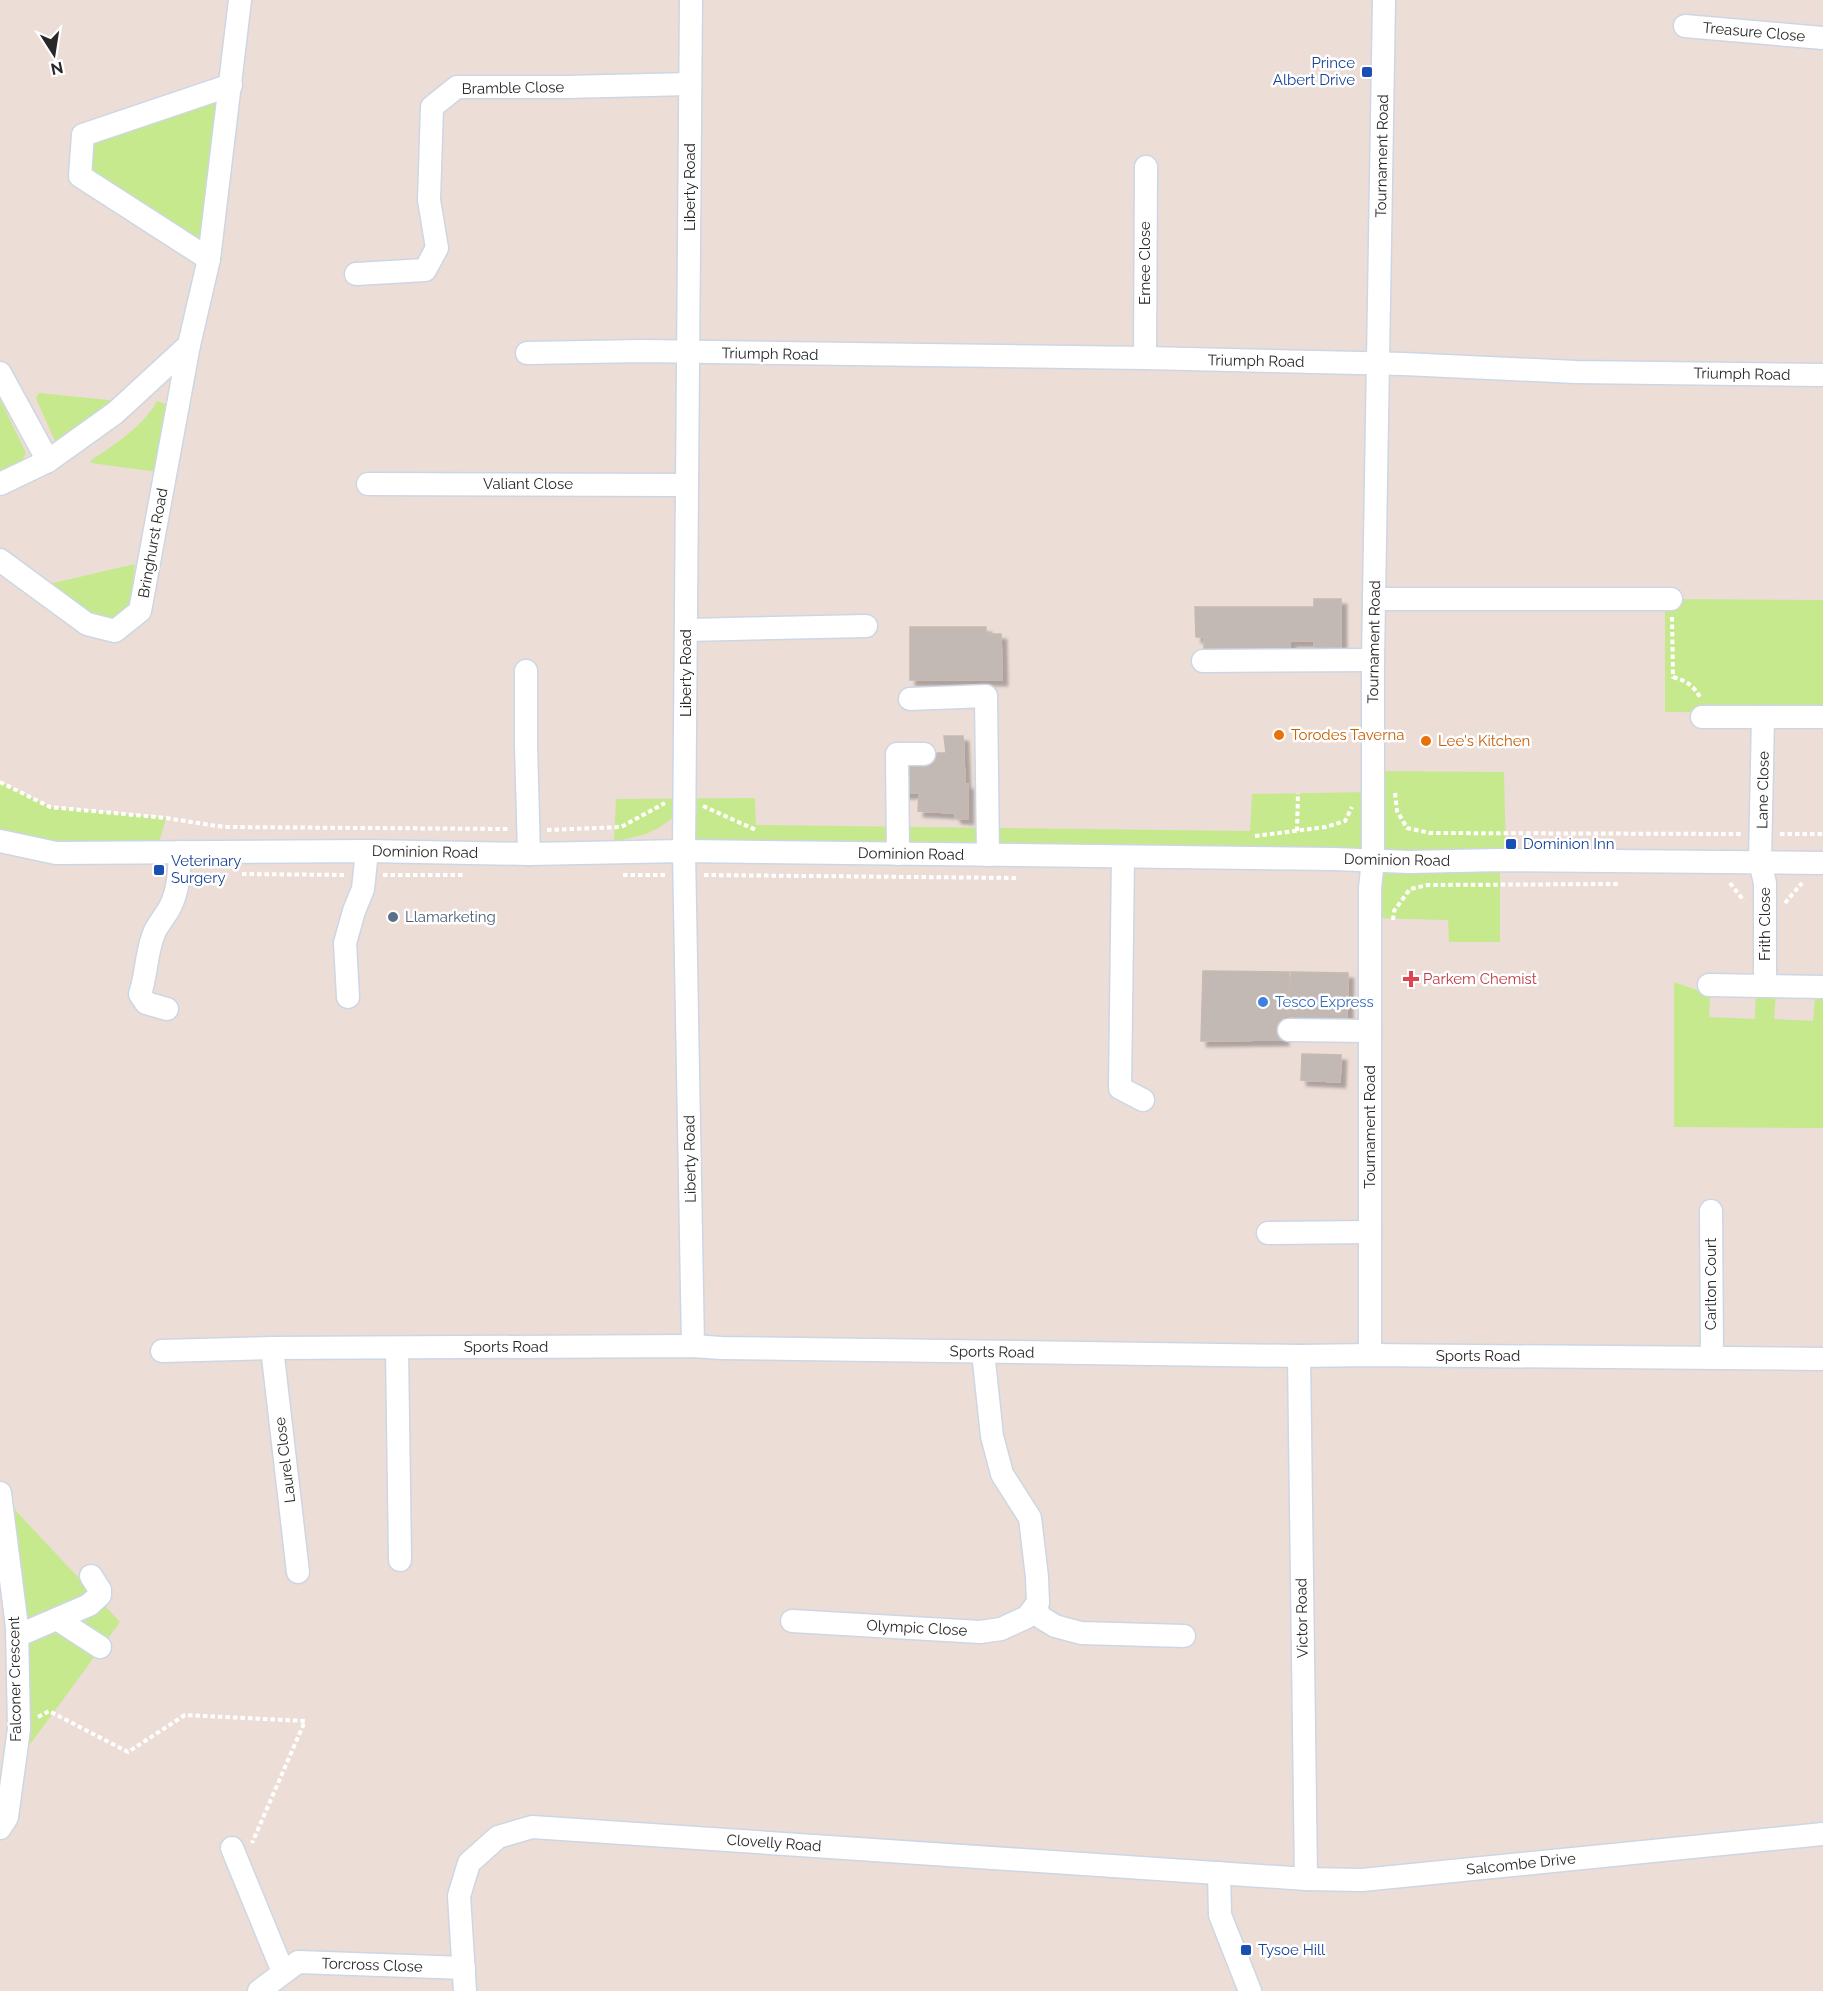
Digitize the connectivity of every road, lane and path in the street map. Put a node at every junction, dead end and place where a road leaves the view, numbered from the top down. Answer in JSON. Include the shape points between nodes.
{"nodes":[{"id":1,"x":240,"y":0,"type":"edge"},
{"id":2,"x":691,"y":0,"type":"edge"},
{"id":3,"x":1384,"y":0,"type":"edge"},
{"id":4,"x":1685,"y":26,"type":"dead end"},
{"id":5,"x":1823,"y":38,"type":"edge"},
{"id":6,"x":690,"y":84,"type":"junction"},
{"id":7,"x":231,"y":85,"type":"junction"},
{"id":8,"x":1146,"y":167,"type":"dead end"},
{"id":9,"x":209,"y":260,"type":"junction"},
{"id":10,"x":356,"y":274,"type":"dead end"},
{"id":11,"x":189,"y":345,"type":"junction"},
{"id":12,"x":527,"y":353,"type":"dead end"},
{"id":13,"x":688,"y":353,"type":"junction"},
{"id":14,"x":1145,"y":358,"type":"junction"},
{"id":15,"x":1378,"y":364,"type":"junction"},
{"id":16,"x":0,"y":373,"type":"edge"},
{"id":17,"x":1823,"y":375,"type":"edge"},
{"id":18,"x":48,"y":461,"type":"junction"},
{"id":19,"x":0,"y":484,"type":"edge"},
{"id":20,"x":368,"y":484,"type":"dead end"},
{"id":21,"x":687,"y":485,"type":"junction"},
{"id":22,"x":0,"y":560,"type":"edge"},
{"id":23,"x":1375,"y":599,"type":"junction"},
{"id":24,"x":1671,"y":599,"type":"joint"},
{"id":25,"x":866,"y":626,"type":"dead end"},
{"id":26,"x":686,"y":630,"type":"junction"},
{"id":27,"x":1373,"y":660,"type":"junction"},
{"id":28,"x":1203,"y":661,"type":"dead end"},
{"id":29,"x":526,"y":671,"type":"dead end"},
{"id":30,"x":909,"y":699,"type":"dead end"},
{"id":31,"x":1702,"y":717,"type":"joint"},
{"id":32,"x":1764,"y":717,"type":"junction"},
{"id":33,"x":1823,"y":717,"type":"edge"},
{"id":34,"x":924,"y":754,"type":"dead end"},
{"id":35,"x":0,"y":782,"type":"edge"},
{"id":36,"x":1395,"y":791,"type":"dead end"},
{"id":37,"x":1298,"y":793,"type":"dead end"},
{"id":38,"x":686,"y":798,"type":"junction"},
{"id":39,"x":1356,"y":801,"type":"dead end"},
{"id":40,"x":529,"y":829,"type":"junction"},
{"id":41,"x":758,"y":831,"type":"dead end"},
{"id":42,"x":1297,"y":831,"type":"junction"},
{"id":43,"x":1762,"y":834,"type":"junction"},
{"id":44,"x":1823,"y":834,"type":"edge"},
{"id":45,"x":1249,"y":837,"type":"dead end"},
{"id":46,"x":0,"y":841,"type":"edge"},
{"id":47,"x":367,"y":851,"type":"junction"},
{"id":48,"x":684,"y":851,"type":"junction"},
{"id":49,"x":180,"y":852,"type":"junction"},
{"id":50,"x":529,"y":854,"type":"junction"},
{"id":51,"x":898,"y":854,"type":"junction"},
{"id":52,"x":988,"y":855,"type":"junction"},
{"id":53,"x":1124,"y":857,"type":"junction"},
{"id":54,"x":1373,"y":860,"type":"junction"},
{"id":55,"x":1823,"y":863,"type":"edge"},
{"id":56,"x":1763,"y":872,"type":"junction"},
{"id":57,"x":237,"y":874,"type":"dead end"},
{"id":58,"x":686,"y":874,"type":"junction"},
{"id":59,"x":366,"y":875,"type":"junction"},
{"id":60,"x":473,"y":875,"type":"dead end"},
{"id":61,"x":614,"y":875,"type":"dead end"},
{"id":62,"x":1029,"y":878,"type":"dead end"},
{"id":63,"x":1719,"y":883,"type":"dead end"},
{"id":64,"x":1812,"y":883,"type":"dead end"},
{"id":65,"x":1624,"y":884,"type":"dead end"},
{"id":66,"x":1393,"y":920,"type":"dead end"},
{"id":67,"x":1709,"y":985,"type":"dead end"},
{"id":68,"x":1765,"y":986,"type":"junction"},
{"id":69,"x":1823,"y":987,"type":"edge"},
{"id":70,"x":348,"y":997,"type":"dead end"},
{"id":71,"x":167,"y":1009,"type":"dead end"},
{"id":72,"x":1289,"y":1030,"type":"dead end"},
{"id":73,"x":1370,"y":1032,"type":"junction"},
{"id":74,"x":1143,"y":1100,"type":"dead end"},
{"id":75,"x":1711,"y":1211,"type":"dead end"},
{"id":76,"x":1268,"y":1233,"type":"dead end"},
{"id":77,"x":1370,"y":1233,"type":"junction"},
{"id":78,"x":693,"y":1346,"type":"junction"},
{"id":79,"x":272,"y":1348,"type":"junction"},
{"id":80,"x":398,"y":1348,"type":"junction"},
{"id":81,"x":162,"y":1351,"type":"dead end"},
{"id":82,"x":983,"y":1352,"type":"junction"},
{"id":83,"x":1370,"y":1355,"type":"junction"},
{"id":84,"x":1299,"y":1356,"type":"junction"},
{"id":85,"x":1712,"y":1357,"type":"junction"},
{"id":86,"x":1823,"y":1359,"type":"edge"},
{"id":87,"x":0,"y":1493,"type":"edge"},
{"id":88,"x":400,"y":1560,"type":"dead end"},
{"id":89,"x":297,"y":1572,"type":"dead end"},
{"id":90,"x":90,"y":1576,"type":"dead end"},
{"id":91,"x":1034,"y":1608,"type":"junction"},
{"id":92,"x":57,"y":1619,"type":"junction"},
{"id":93,"x":792,"y":1621,"type":"dead end"},
{"id":94,"x":11,"y":1630,"type":"edge"},
{"id":95,"x":1185,"y":1636,"type":"dead end"},
{"id":96,"x":100,"y":1647,"type":"dead end"},
{"id":97,"x":19,"y":1729,"type":"junction"},
{"id":98,"x":0,"y":1828,"type":"edge"},
{"id":99,"x":1823,"y":1834,"type":"edge"},
{"id":100,"x":232,"y":1848,"type":"joint"},
{"id":101,"x":1219,"y":1873,"type":"junction"},
{"id":102,"x":1306,"y":1879,"type":"junction"},
{"id":103,"x":464,"y":1968,"type":"junction"},
{"id":104,"x":283,"y":1972,"type":"junction"},
{"id":105,"x":258,"y":1991,"type":"edge"},
{"id":106,"x":465,"y":1991,"type":"edge"},
{"id":107,"x":1250,"y":1991,"type":"edge"}],
"edges":[{"from":1,"to":7,"type":"street","name":"Bringhurst Road"},
{"from":2,"to":6,"type":"street","name":"Liberty Road"},
{"from":3,"to":15,"type":"street","name":"Tournament Road"},
{"from":4,"to":5,"type":"street","name":"Treasure Close"},
{"from":6,"to":10,"type":"street","name":"Bramble Close","via":[[457,87],[432,107],[429,200],[437,248],[425,270]]},
{"from":6,"to":13,"type":"street","name":"Liberty Road"},
{"from":7,"to":9,"type":"street","name":"Bringhurst Road","via":[[212,171]]},
{"from":7,"to":9,"type":"street","via":[[83,135],[80,176]]},
{"from":8,"to":14,"type":"street","name":"Ernee Close"},
{"from":9,"to":11,"type":"street","name":"Bringhurst Road"},
{"from":11,"to":18,"type":"street","via":[[115,413]]},
{"from":11,"to":22,"type":"street","name":"Bringhurst Road","via":[[141,611],[116,631],[87,624]]},
{"from":12,"to":13,"type":"street","name":"Triumph Road"},
{"from":13,"to":14,"type":"street","name":"Triumph Road"},
{"from":13,"to":21,"type":"street","name":"Liberty Road"},
{"from":14,"to":15,"type":"street","name":"Triumph Road"},
{"from":15,"to":17,"type":"street","name":"Triumph Road","via":[[1576,372]]},
{"from":15,"to":23,"type":"street","name":"Tournament Road"},
{"from":16,"to":18,"type":"street"},
{"from":18,"to":19,"type":"street"},
{"from":20,"to":21,"type":"street","name":"Valiant Close"},
{"from":21,"to":26,"type":"street","name":"Liberty Road"},
{"from":23,"to":24,"type":"street"},
{"from":23,"to":27,"type":"street","name":"Tournament Road"},
{"from":24,"to":31,"type":"path","via":[[1673,677],[1686,680],[1696,690],[1702,701]]},
{"from":25,"to":26,"type":"street"},
{"from":26,"to":38,"type":"street","name":"Liberty Road"},
{"from":27,"to":28,"type":"street"},
{"from":27,"to":54,"type":"street","name":"Tournament Road","via":[[1365,698],[1364,765]]},
{"from":29,"to":40,"type":"street"},
{"from":30,"to":52,"type":"street","via":[[986,696]]},
{"from":31,"to":32,"type":"street"},
{"from":32,"to":33,"type":"street"},
{"from":32,"to":43,"type":"street","name":"Lane Close"},
{"from":34,"to":51,"type":"street","via":[[897,754]]},
{"from":35,"to":40,"type":"path","via":[[50,807],[224,827]]},
{"from":36,"to":43,"type":"path","via":[[1397,811],[1407,828],[1430,833]]},
{"from":37,"to":42,"type":"path"},
{"from":38,"to":40,"type":"path","via":[[666,802],[621,827]]},
{"from":38,"to":41,"type":"path"},
{"from":38,"to":48,"type":"street","name":"Liberty Road"},
{"from":39,"to":42,"type":"path","via":[[1345,821]]},
{"from":40,"to":50,"type":"street"},
{"from":42,"to":45,"type":"path"},
{"from":43,"to":44,"type":"path"},
{"from":43,"to":56,"type":"street","name":"Lane Close"},
{"from":46,"to":49,"type":"street","name":"Dominion Road","via":[[56,853]]},
{"from":47,"to":49,"type":"street","name":"Dominion Road"},
{"from":47,"to":50,"type":"street","name":"Dominion Road"},
{"from":47,"to":59,"type":"street"},
{"from":48,"to":50,"type":"street","name":"Dominion Road"},
{"from":48,"to":51,"type":"street","name":"Dominion Road"},
{"from":48,"to":58,"type":"street","name":"Liberty Road"},
{"from":49,"to":71,"type":"street","via":[[176,893],[155,931],[140,994],[146,1003]]},
{"from":51,"to":52,"type":"street","name":"Dominion Road"},
{"from":52,"to":53,"type":"street","name":"Dominion Road"},
{"from":53,"to":54,"type":"street","name":"Dominion Road"},
{"from":53,"to":74,"type":"street","via":[[1120,1088]]},
{"from":54,"to":56,"type":"street","name":"Dominion Road","via":[[1500,860]]},
{"from":54,"to":73,"type":"street","name":"Tournament Road"},
{"from":55,"to":56,"type":"street","name":"Dominion Road"},
{"from":56,"to":63,"type":"path"},
{"from":56,"to":64,"type":"path"},
{"from":56,"to":68,"type":"street","name":"Frith Close"},
{"from":57,"to":59,"type":"path"},
{"from":58,"to":61,"type":"path"},
{"from":58,"to":62,"type":"path"},
{"from":58,"to":78,"type":"street","name":"Liberty Road"},
{"from":59,"to":60,"type":"path"},
{"from":59,"to":70,"type":"street","via":[[345,943]]},
{"from":65,"to":66,"type":"path","via":[[1428,885],[1410,889],[1394,911]]},
{"from":67,"to":68,"type":"street"},
{"from":68,"to":69,"type":"street"},
{"from":72,"to":73,"type":"street"},
{"from":73,"to":77,"type":"street","name":"Tournament Road"},
{"from":75,"to":85,"type":"street","name":"Carlton Court"},
{"from":76,"to":77,"type":"street"},
{"from":77,"to":83,"type":"street","name":"Tournament Road"},
{"from":78,"to":80,"type":"street","name":"Sports Road"},
{"from":78,"to":82,"type":"street","name":"Sports Road"},
{"from":79,"to":80,"type":"street","name":"Sports Road"},
{"from":79,"to":81,"type":"street","name":"Sports Road"},
{"from":79,"to":89,"type":"street","name":"Laurel Close"},
{"from":80,"to":88,"type":"street"},
{"from":82,"to":84,"type":"street","name":"Sports Road"},
{"from":82,"to":91,"type":"street","via":[[992,1436],[1002,1474],[1030,1518],[1037,1577],[1038,1603]]},
{"from":83,"to":84,"type":"street","name":"Sports Road"},
{"from":83,"to":85,"type":"street","name":"Sports Road"},
{"from":84,"to":102,"type":"street","name":"Victor Road"},
{"from":85,"to":86,"type":"street","name":"Sports Road"},
{"from":87,"to":94,"type":"street","name":"Falconer Crescent"},
{"from":90,"to":92,"type":"street","via":[[100,1595],[89,1605]]},
{"from":91,"to":93,"type":"street","name":"Olympic Close","via":[[1027,1617],[1001,1629],[980,1632]]},
{"from":91,"to":95,"type":"street","via":[[1055,1626],[1081,1633]]},
{"from":92,"to":94,"type":"street"},
{"from":92,"to":96,"type":"street"},
{"from":94,"to":97,"type":"street","name":"Falconer Crescent"},
{"from":97,"to":98,"type":"street","name":"Falconer Crescent","via":[[7,1817]]},
{"from":97,"to":100,"type":"path","via":[[49,1711],[128,1752],[185,1715],[305,1721],[252,1843]]},
{"from":99,"to":102,"type":"street","name":"Salcombe Drive","via":[[1362,1880]]},
{"from":100,"to":104,"type":"street"},
{"from":101,"to":102,"type":"street","name":"Salcombe Drive"},
{"from":101,"to":103,"type":"street","name":"Clovelly Road","via":[[531,1827],[498,1837],[469,1863],[459,1896]]},
{"from":101,"to":107,"type":"street","via":[[1220,1916]]},
{"from":103,"to":104,"type":"street","name":"Torcross Close","via":[[298,1962]]},
{"from":103,"to":106,"type":"street","name":"Clovelly Road"},
{"from":104,"to":105,"type":"street","name":"Torcross Close"}]}
